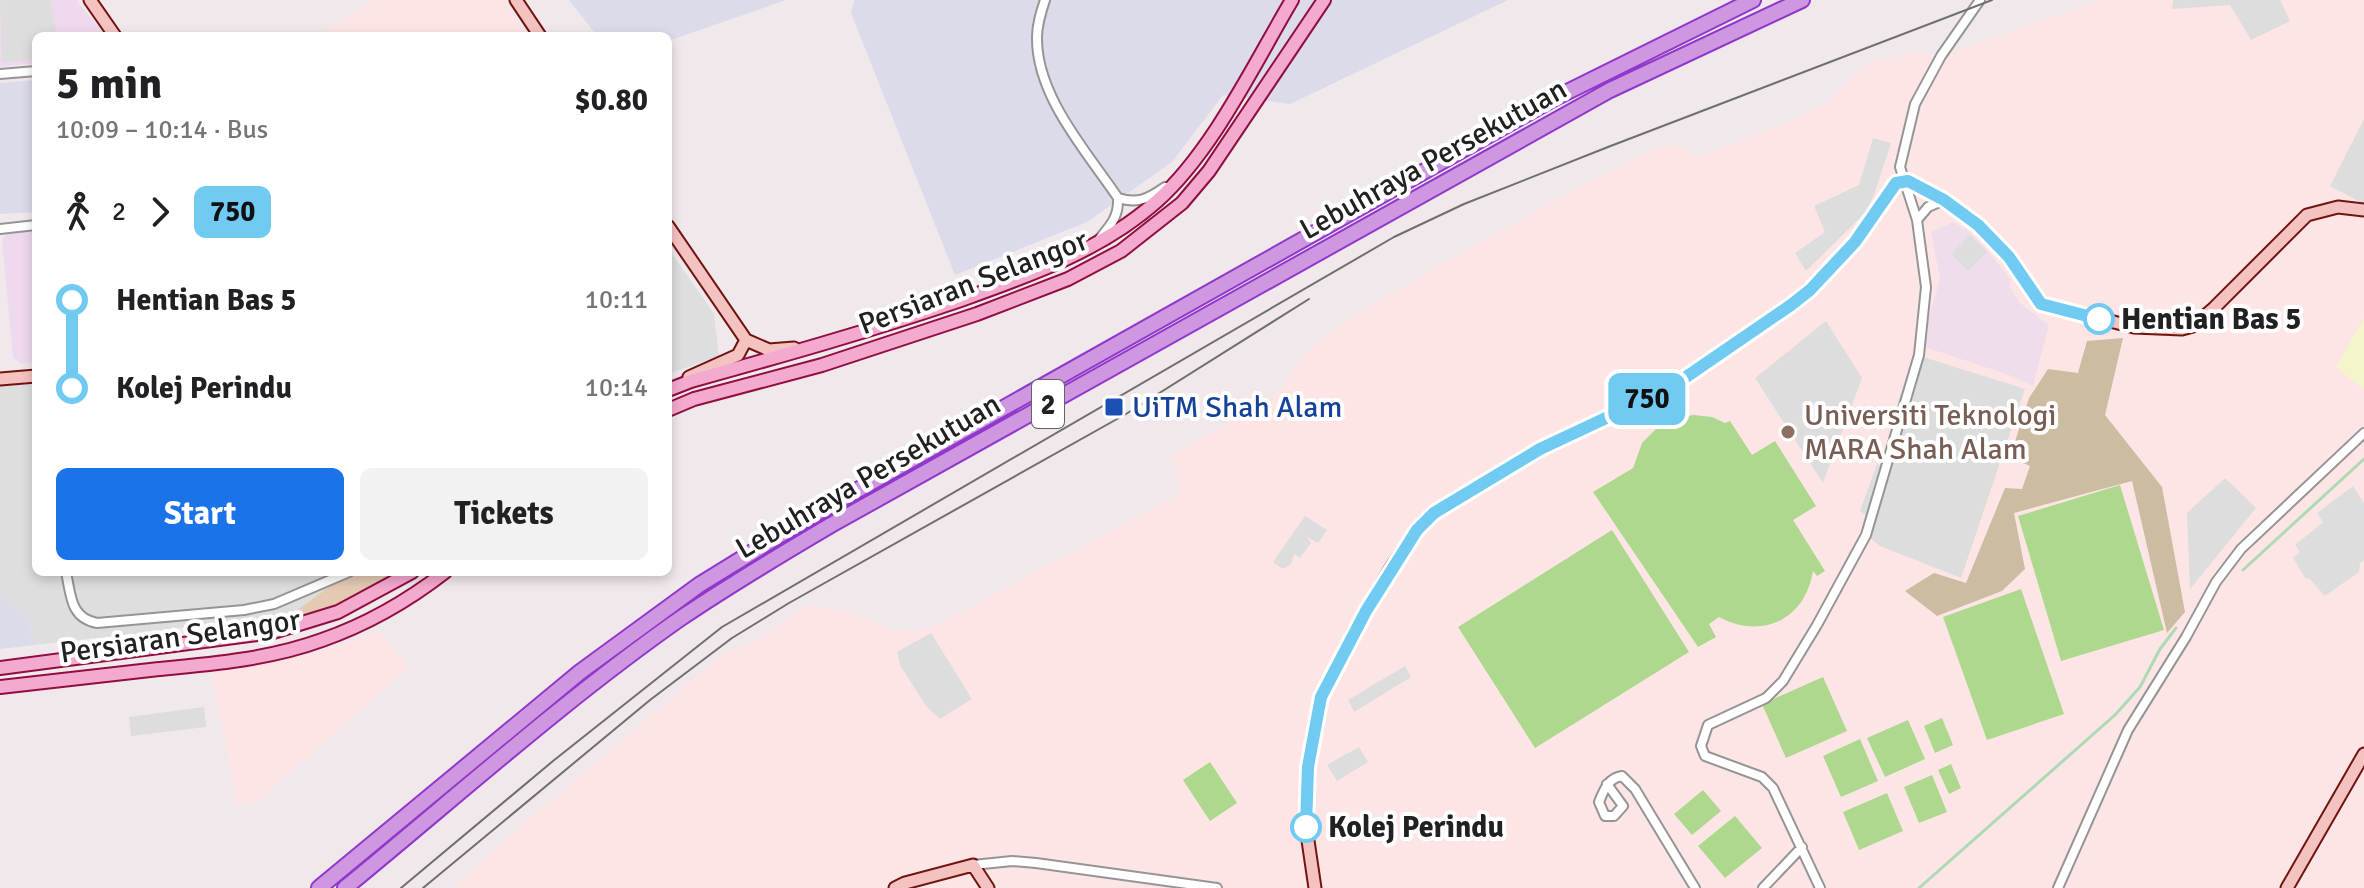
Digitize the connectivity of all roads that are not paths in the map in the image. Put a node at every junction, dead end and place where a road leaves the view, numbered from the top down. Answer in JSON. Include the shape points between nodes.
{"nodes":[{"id":1,"x":90,"y":0,"type":"edge"},
{"id":2,"x":516,"y":0,"type":"edge"},
{"id":3,"x":1045,"y":0,"type":"edge"},
{"id":4,"x":1292,"y":0,"type":"edge"},
{"id":5,"x":1324,"y":0,"type":"edge"},
{"id":6,"x":1753,"y":0,"type":"edge"},
{"id":7,"x":1802,"y":0,"type":"edge"},
{"id":8,"x":1810,"y":0,"type":"edge"},
{"id":9,"x":1980,"y":0,"type":"edge"},
{"id":10,"x":1766,"y":19,"type":"junction"},
{"id":11,"x":112,"y":32,"type":"edge"},
{"id":12,"x":537,"y":32,"type":"edge"},
{"id":13,"x":32,"y":71,"type":"edge"},
{"id":14,"x":0,"y":74,"type":"edge"},
{"id":15,"x":1185,"y":170,"type":"junction"},
{"id":16,"x":1903,"y":181,"type":"junction"},
{"id":17,"x":1118,"y":198,"type":"junction"},
{"id":18,"x":1944,"y":200,"type":"junction"},
{"id":19,"x":2364,"y":210,"type":"edge"},
{"id":20,"x":1917,"y":220,"type":"junction"},
{"id":21,"x":32,"y":225,"type":"edge"},
{"id":22,"x":0,"y":229,"type":"edge"},
{"id":23,"x":672,"y":232,"type":"edge"},
{"id":24,"x":1091,"y":247,"type":"junction"},
{"id":25,"x":746,"y":340,"type":"junction"},
{"id":26,"x":825,"y":344,"type":"junction"},
{"id":27,"x":32,"y":376,"type":"edge"},
{"id":28,"x":0,"y":379,"type":"edge"},
{"id":29,"x":672,"y":387,"type":"edge"},
{"id":30,"x":672,"y":389,"type":"edge"},
{"id":31,"x":672,"y":408,"type":"edge"},
{"id":32,"x":2364,"y":433,"type":"edge"},
{"id":33,"x":67,"y":576,"type":"edge"},
{"id":34,"x":340,"y":576,"type":"edge"},
{"id":35,"x":405,"y":576,"type":"edge"},
{"id":36,"x":440,"y":576,"type":"edge"},
{"id":37,"x":0,"y":668,"type":"edge"},
{"id":38,"x":0,"y":687,"type":"edge"},
{"id":39,"x":2364,"y":754,"type":"edge"},
{"id":40,"x":1607,"y":784,"type":"dead end"},
{"id":41,"x":1802,"y":847,"type":"junction"},
{"id":42,"x":973,"y":865,"type":"junction"},
{"id":43,"x":319,"y":888,"type":"edge"},
{"id":44,"x":345,"y":888,"type":"edge"},
{"id":45,"x":895,"y":888,"type":"edge"},
{"id":46,"x":988,"y":888,"type":"edge"},
{"id":47,"x":1217,"y":888,"type":"edge"},
{"id":48,"x":1315,"y":888,"type":"edge"},
{"id":49,"x":1695,"y":888,"type":"edge"},
{"id":50,"x":1763,"y":888,"type":"edge"},
{"id":51,"x":1820,"y":888,"type":"edge"},
{"id":52,"x":2058,"y":888,"type":"edge"},
{"id":53,"x":2287,"y":888,"type":"edge"}],
"edges":[{"from":1,"to":11,"type":"street"},
{"from":2,"to":12,"type":"street"},
{"from":3,"to":17,"type":"street","via":[[1037,41],[1046,81]]},
{"from":4,"to":15,"type":"main road","name":"Persiaran Selangor","via":[[1217,127]]},
{"from":5,"to":31,"type":"main road","name":"Persiaran Selangor","via":[[1209,171],[1182,203],[1121,251],[1068,279],[977,314]]},
{"from":6,"to":43,"type":"highway","name":"Lebuhraya Persekutuan","number":"2","via":[[1553,99],[699,585],[580,672]]},
{"from":7,"to":10,"type":"highway","name":"Lebuhraya Persekutuan","number":"2"},
{"from":8,"to":10,"type":"highway"},
{"from":9,"to":16,"type":"street","via":[[1915,104],[1900,167]]},
{"from":10,"to":44,"type":"highway","name":"Lebuhraya Persekutuan","number":"2","via":[[1610,90],[739,580],[592,686]]},
{"from":13,"to":14,"type":"street"},
{"from":15,"to":17,"type":"street","via":[[1147,199]]},
{"from":15,"to":24,"type":"main road","name":"Persiaran Selangor","via":[[1159,200]]},
{"from":16,"to":18,"type":"street"},
{"from":16,"to":20,"type":"street"},
{"from":16,"to":48,"type":"street","via":[[1891,188],[1840,260],[1791,305],[1670,388],[1540,449],[1434,513],[1417,530],[1321,697],[1308,767],[1306,827]]},
{"from":17,"to":24,"type":"street","via":[[1114,221]]},
{"from":18,"to":19,"type":"street","via":[[1992,238],[2041,304],[2134,327],[2171,330],[2193,326],[2307,215],[2338,207]]},
{"from":18,"to":20,"type":"street"},
{"from":20,"to":41,"type":"street","via":[[1926,287],[1919,355],[1866,535],[1783,681],[1766,698],[1708,725],[1701,746],[1705,756],[1762,777],[1773,788]]},
{"from":21,"to":22,"type":"street"},
{"from":23,"to":25,"type":"street"},
{"from":24,"to":26,"type":"main road","name":"Persiaran Selangor","via":[[992,289]]},
{"from":25,"to":26,"type":"street","via":[[769,350]]},
{"from":25,"to":29,"type":"street","via":[[729,361]]},
{"from":26,"to":30,"type":"main road","name":"Persiaran Selangor"},
{"from":27,"to":28,"type":"street"},
{"from":32,"to":52,"type":"street","via":[[2224,569],[2128,730]]},
{"from":33,"to":34,"type":"street","via":[[78,615],[97,623],[244,610],[274,604]]},
{"from":35,"to":37,"type":"main road","name":"Persiaran Selangor","via":[[338,612],[273,632]]},
{"from":36,"to":38,"type":"main road","name":"Persiaran Selangor","via":[[348,630],[282,651]]},
{"from":39,"to":53,"type":"street"},
{"from":40,"to":49,"type":"street","via":[[1618,776],[1628,780]]},
{"from":41,"to":50,"type":"street"},
{"from":41,"to":51,"type":"street"},
{"from":42,"to":45,"type":"street"},
{"from":42,"to":46,"type":"street"},
{"from":42,"to":47,"type":"street","via":[[1036,863]]}]}
